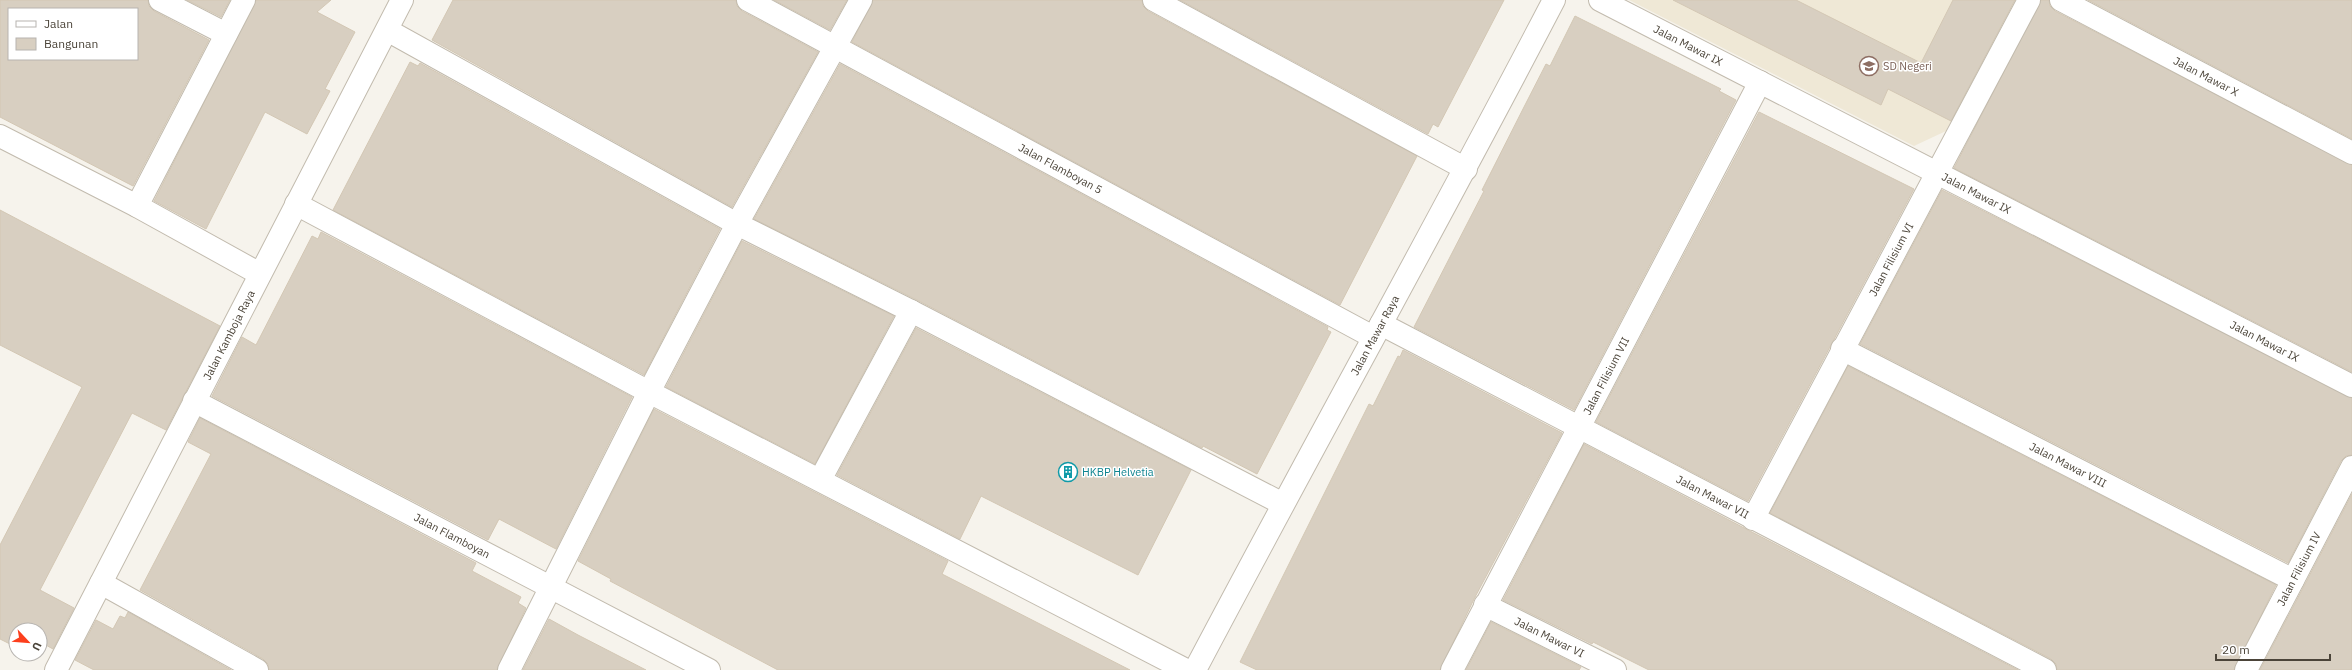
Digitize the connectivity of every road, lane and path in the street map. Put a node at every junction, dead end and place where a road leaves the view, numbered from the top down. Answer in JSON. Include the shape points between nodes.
{"nodes":[{"id":1,"x":160,"y":0,"type":"edge"},
{"id":2,"x":244,"y":0,"type":"edge"},
{"id":3,"x":402,"y":0,"type":"edge"},
{"id":4,"x":748,"y":0,"type":"edge"},
{"id":5,"x":860,"y":0,"type":"edge"},
{"id":6,"x":1154,"y":0,"type":"edge"},
{"id":7,"x":1554,"y":0,"type":"edge"},
{"id":8,"x":1600,"y":0,"type":"edge"},
{"id":9,"x":2029,"y":0,"type":"edge"},
{"id":10,"x":2061,"y":0,"type":"edge"},
{"id":11,"x":387,"y":30,"type":"junction"},
{"id":12,"x":226,"y":34,"type":"junction"},
{"id":13,"x":834,"y":47,"type":"junction"},
{"id":14,"x":1760,"y":82,"type":"junction"},
{"id":15,"x":0,"y":136,"type":"edge"},
{"id":16,"x":2352,"y":153,"type":"edge"},
{"id":17,"x":1466,"y":169,"type":"junction"},
{"id":18,"x":1936,"y":173,"type":"junction"},
{"id":19,"x":296,"y":204,"type":"junction"},
{"id":20,"x":137,"y":206,"type":"junction"},
{"id":21,"x":737,"y":224,"type":"junction"},
{"id":22,"x":260,"y":274,"type":"junction"},
{"id":23,"x":912,"y":311,"type":"junction"},
{"id":24,"x":1377,"y":331,"type":"junction"},
{"id":25,"x":1842,"y":349,"type":"junction"},
{"id":26,"x":2352,"y":386,"type":"edge"},
{"id":27,"x":649,"y":392,"type":"junction"},
{"id":28,"x":194,"y":401,"type":"junction"},
{"id":29,"x":1578,"y":427,"type":"junction"},
{"id":30,"x":2352,"y":468,"type":"edge"},
{"id":31,"x":820,"y":480,"type":"junction"},
{"id":32,"x":1283,"y":504,"type":"junction"},
{"id":33,"x":1753,"y":519,"type":"junction"},
{"id":34,"x":2293,"y":580,"type":"junction"},
{"id":35,"x":101,"y":584,"type":"junction"},
{"id":36,"x":551,"y":589,"type":"junction"},
{"id":37,"x":1485,"y":605,"type":"junction"},
{"id":38,"x":2022,"y":665,"type":"edge"},
{"id":39,"x":56,"y":670,"type":"edge"},
{"id":40,"x":257,"y":670,"type":"edge"},
{"id":41,"x":509,"y":670,"type":"edge"},
{"id":42,"x":709,"y":670,"type":"edge"},
{"id":43,"x":1186,"y":670,"type":"edge"},
{"id":44,"x":1195,"y":670,"type":"edge"},
{"id":45,"x":1452,"y":670,"type":"edge"},
{"id":46,"x":1615,"y":670,"type":"edge"},
{"id":47,"x":2044,"y":670,"type":"edge"},
{"id":48,"x":2246,"y":670,"type":"edge"}],
"edges":[{"from":1,"to":12,"type":"street"},
{"from":2,"to":12,"type":"street"},
{"from":3,"to":11,"type":"street","name":"Jalan Kamboja Raya"},
{"from":4,"to":13,"type":"street","name":"Jalan Flamboyan 5"},
{"from":5,"to":13,"type":"street"},
{"from":6,"to":17,"type":"street"},
{"from":7,"to":17,"type":"street","name":"Jalan Mawar Raya"},
{"from":8,"to":14,"type":"street","name":"Jalan Mawar IX"},
{"from":9,"to":18,"type":"street","name":"Jalan Filisium VI"},
{"from":10,"to":16,"type":"street","name":"Jalan Mawar X"},
{"from":11,"to":19,"type":"street","name":"Jalan Kamboja Raya"},
{"from":11,"to":21,"type":"street"},
{"from":12,"to":20,"type":"street"},
{"from":13,"to":21,"type":"street"},
{"from":13,"to":24,"type":"street","name":"Jalan Flamboyan 5"},
{"from":14,"to":18,"type":"street","name":"Jalan Mawar IX"},
{"from":14,"to":29,"type":"street","name":"Jalan Filisium VII"},
{"from":15,"to":20,"type":"street"},
{"from":17,"to":24,"type":"street","name":"Jalan Mawar Raya"},
{"from":18,"to":25,"type":"street","name":"Jalan Filisium VI"},
{"from":18,"to":26,"type":"street","name":"Jalan Mawar IX"},
{"from":19,"to":22,"type":"street","name":"Jalan Kamboja Raya"},
{"from":19,"to":27,"type":"street"},
{"from":20,"to":22,"type":"street"},
{"from":21,"to":23,"type":"street"},
{"from":21,"to":27,"type":"street"},
{"from":22,"to":28,"type":"street","name":"Jalan Kamboja Raya"},
{"from":23,"to":31,"type":"street"},
{"from":23,"to":32,"type":"street"},
{"from":24,"to":29,"type":"street","name":"Jalan Mawar VII"},
{"from":24,"to":32,"type":"street","name":"Jalan Mawar Raya"},
{"from":25,"to":33,"type":"street","name":"Jalan Filisium VI"},
{"from":25,"to":34,"type":"street","name":"Jalan Mawar VIII"},
{"from":27,"to":31,"type":"street"},
{"from":27,"to":36,"type":"street"},
{"from":28,"to":35,"type":"street","name":"Jalan Kamboja Raya"},
{"from":28,"to":36,"type":"street","name":"Jalan Flamboyan"},
{"from":29,"to":33,"type":"street","name":"Jalan Mawar VII"},
{"from":29,"to":37,"type":"street","name":"Jalan Filisium VII"},
{"from":30,"to":34,"type":"street","name":"Jalan Filisium IV"},
{"from":31,"to":43,"type":"street"},
{"from":32,"to":44,"type":"street","name":"Jalan Mawar Raya"},
{"from":33,"to":38,"type":"street","name":"Jalan Mawar VII"},
{"from":34,"to":48,"type":"street","name":"Jalan Filisium IV"},
{"from":35,"to":39,"type":"street","name":"Jalan Kamboja Raya"},
{"from":35,"to":40,"type":"street"},
{"from":36,"to":41,"type":"street"},
{"from":36,"to":42,"type":"street","name":"Jalan Flamboyan"},
{"from":37,"to":45,"type":"street","name":"Jalan Filisium VII"},
{"from":37,"to":46,"type":"street","name":"Jalan Mawar VI"},
{"from":38,"to":47,"type":"street","name":"Jalan Mawar VII"}]}
